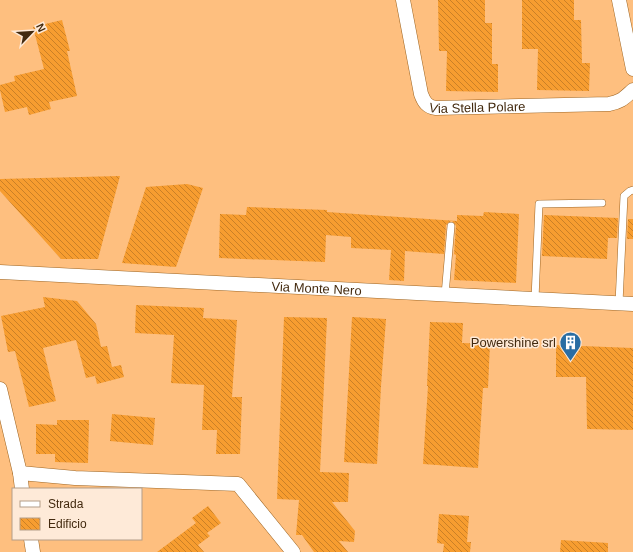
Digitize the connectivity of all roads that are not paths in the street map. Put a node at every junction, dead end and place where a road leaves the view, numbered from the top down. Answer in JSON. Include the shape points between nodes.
{"nodes":[{"id":1,"x":403,"y":0,"type":"edge"},
{"id":2,"x":619,"y":0,"type":"edge"},
{"id":3,"x":633,"y":69,"type":"edge"},
{"id":4,"x":633,"y":90,"type":"edge"},
{"id":5,"x":633,"y":190,"type":"edge"},
{"id":6,"x":602,"y":203,"type":"dead end"},
{"id":7,"x":451,"y":226,"type":"dead end"},
{"id":8,"x":0,"y":272,"type":"edge"},
{"id":9,"x":445,"y":295,"type":"junction"},
{"id":10,"x":535,"y":299,"type":"junction"},
{"id":11,"x":626,"y":304,"type":"edge"},
{"id":12,"x":0,"y":389,"type":"edge"},
{"id":13,"x":20,"y":473,"type":"junction"},
{"id":14,"x":22,"y":488,"type":"edge"},
{"id":15,"x":31,"y":540,"type":"edge"},
{"id":16,"x":33,"y":552,"type":"edge"},
{"id":17,"x":293,"y":552,"type":"edge"}],
"edges":[{"from":1,"to":4,"type":"street","name":"Via Stella Polare","via":[[421,94],[430,107],[609,104],[617,103]]},
{"from":2,"to":3,"type":"street"},
{"from":5,"to":11,"type":"lane","via":[[624,196]]},
{"from":6,"to":10,"type":"lane","via":[[540,204]]},
{"from":7,"to":9,"type":"lane"},
{"from":8,"to":9,"type":"street","name":"Via Monte Nero"},
{"from":9,"to":10,"type":"street","name":"Via Monte Nero"},
{"from":10,"to":11,"type":"street","name":"Via Monte Nero"},
{"from":12,"to":13,"type":"street"},
{"from":13,"to":14,"type":"street"},
{"from":13,"to":17,"type":"street","via":[[75,478],[238,484]]},
{"from":15,"to":16,"type":"street"}]}
